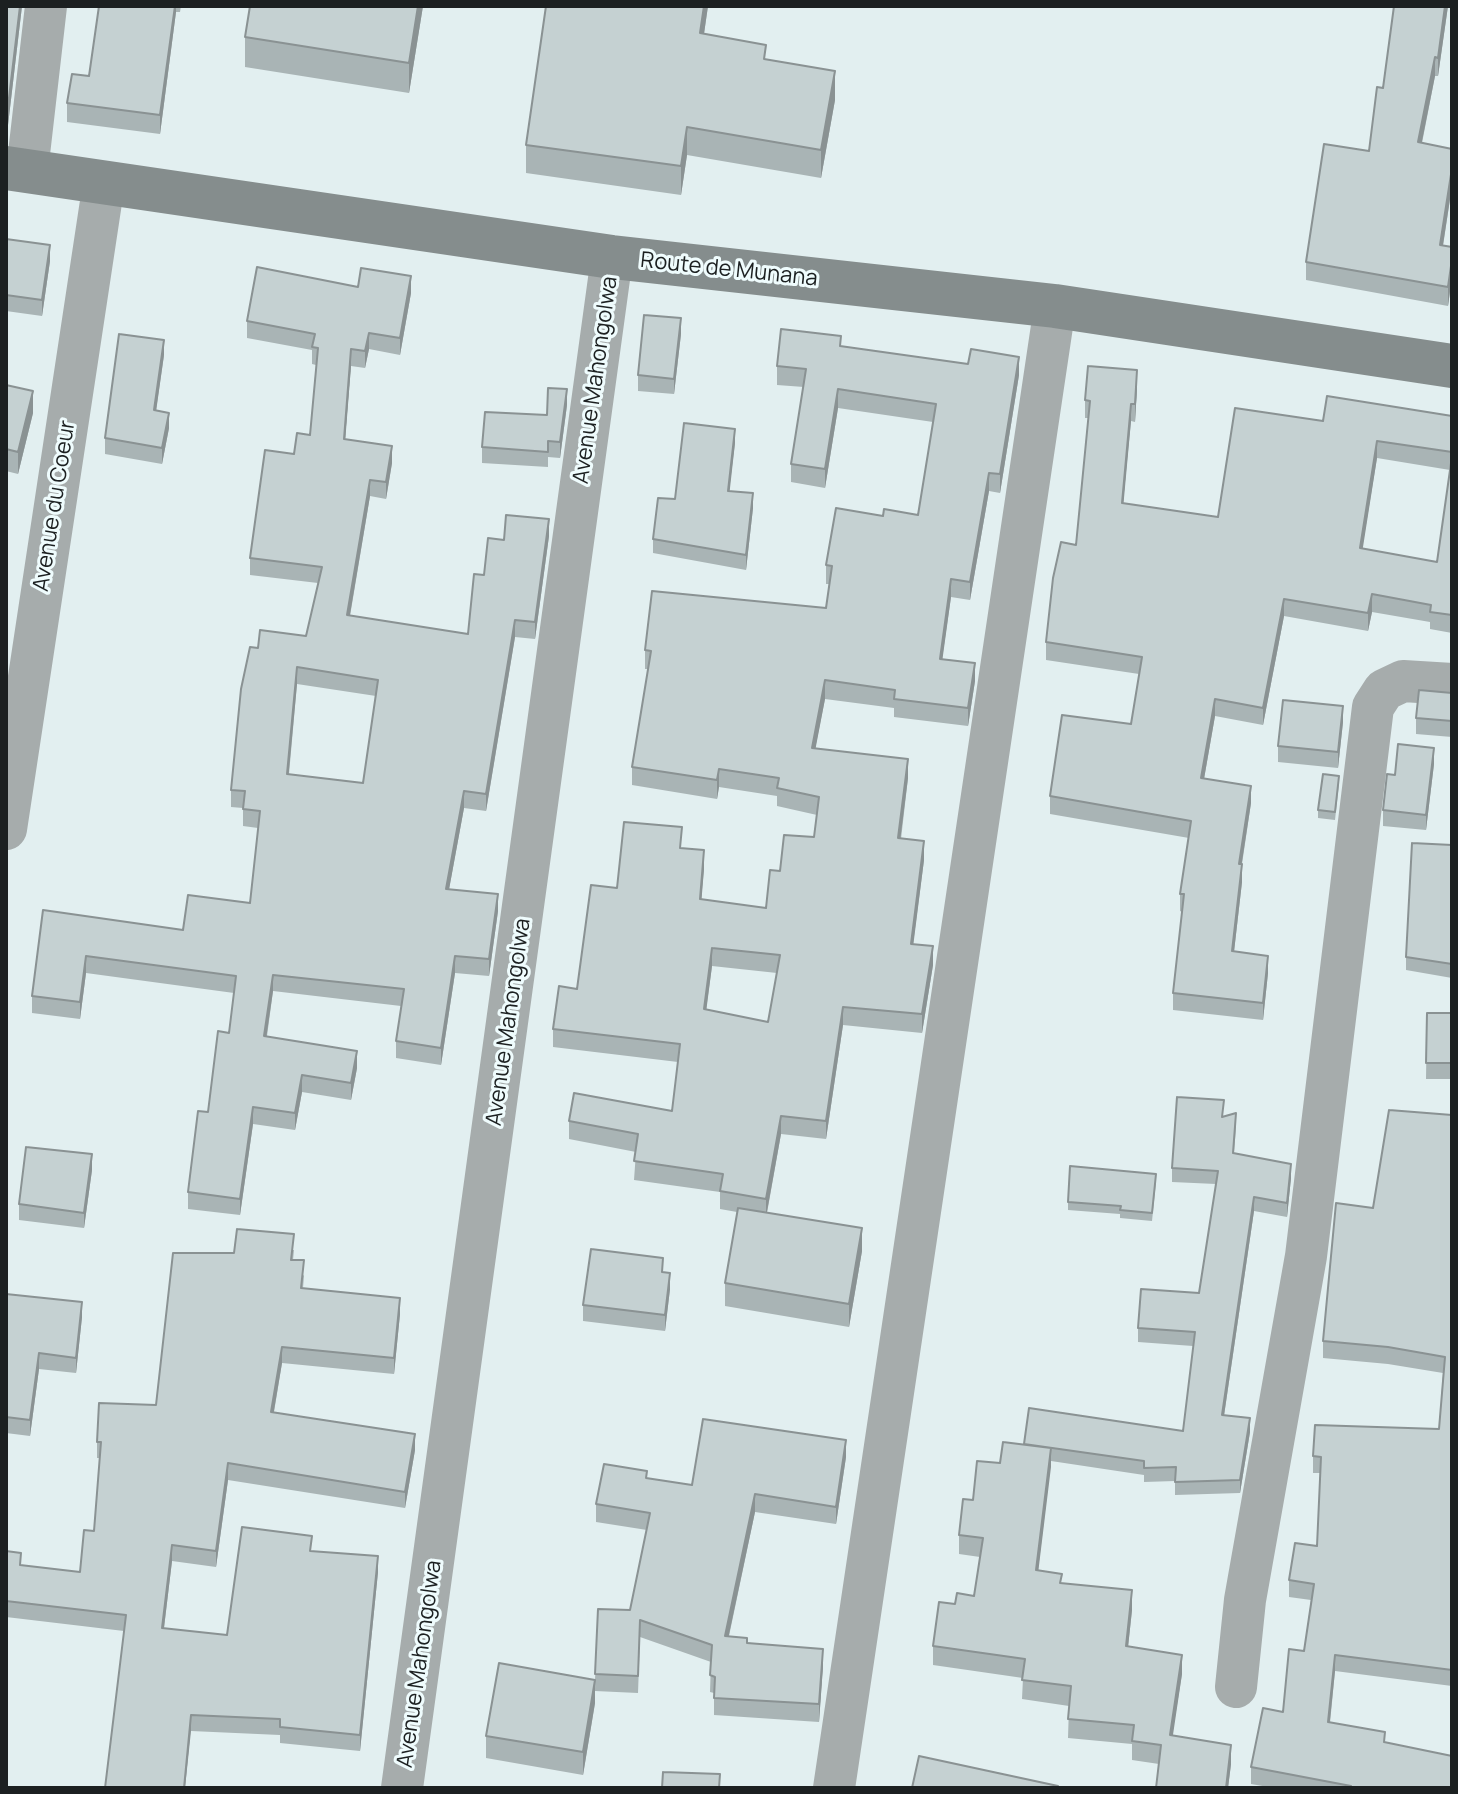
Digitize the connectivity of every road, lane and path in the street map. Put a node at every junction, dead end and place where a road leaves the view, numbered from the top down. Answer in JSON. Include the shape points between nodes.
{"nodes":[{"id":1,"x":46,"y":6,"type":"edge"},
{"id":2,"x":16,"y":170,"type":"edge"},
{"id":3,"x":104,"y":182,"type":"junction"},
{"id":4,"x":612,"y":257,"type":"junction"},
{"id":5,"x":1055,"y":306,"type":"junction"},
{"id":6,"x":1452,"y":366,"type":"edge"},
{"id":7,"x":1452,"y":684,"type":"edge"},
{"id":8,"x":6,"y":829,"type":"edge"},
{"id":9,"x":1236,"y":1687,"type":"dead end"},
{"id":10,"x":402,"y":1788,"type":"edge"},
{"id":11,"x":834,"y":1788,"type":"edge"}],
"edges":[{"from":1,"to":2,"type":"street"},
{"from":2,"to":3,"type":"main road","name":"Route de Munana"},
{"from":3,"to":4,"type":"main road","name":"Route de Munana"},
{"from":3,"to":8,"type":"street","name":"Avenue du Coeur"},
{"from":4,"to":5,"type":"main road","name":"Route de Munana"},
{"from":4,"to":10,"type":"street","name":"Avenue Mahongolwa"},
{"from":5,"to":6,"type":"main road","name":"Route de Munana"},
{"from":5,"to":11,"type":"street"},
{"from":7,"to":9,"type":"street","via":[[1403,681],[1384,690],[1373,707],[1306,1256],[1245,1600]]}]}
